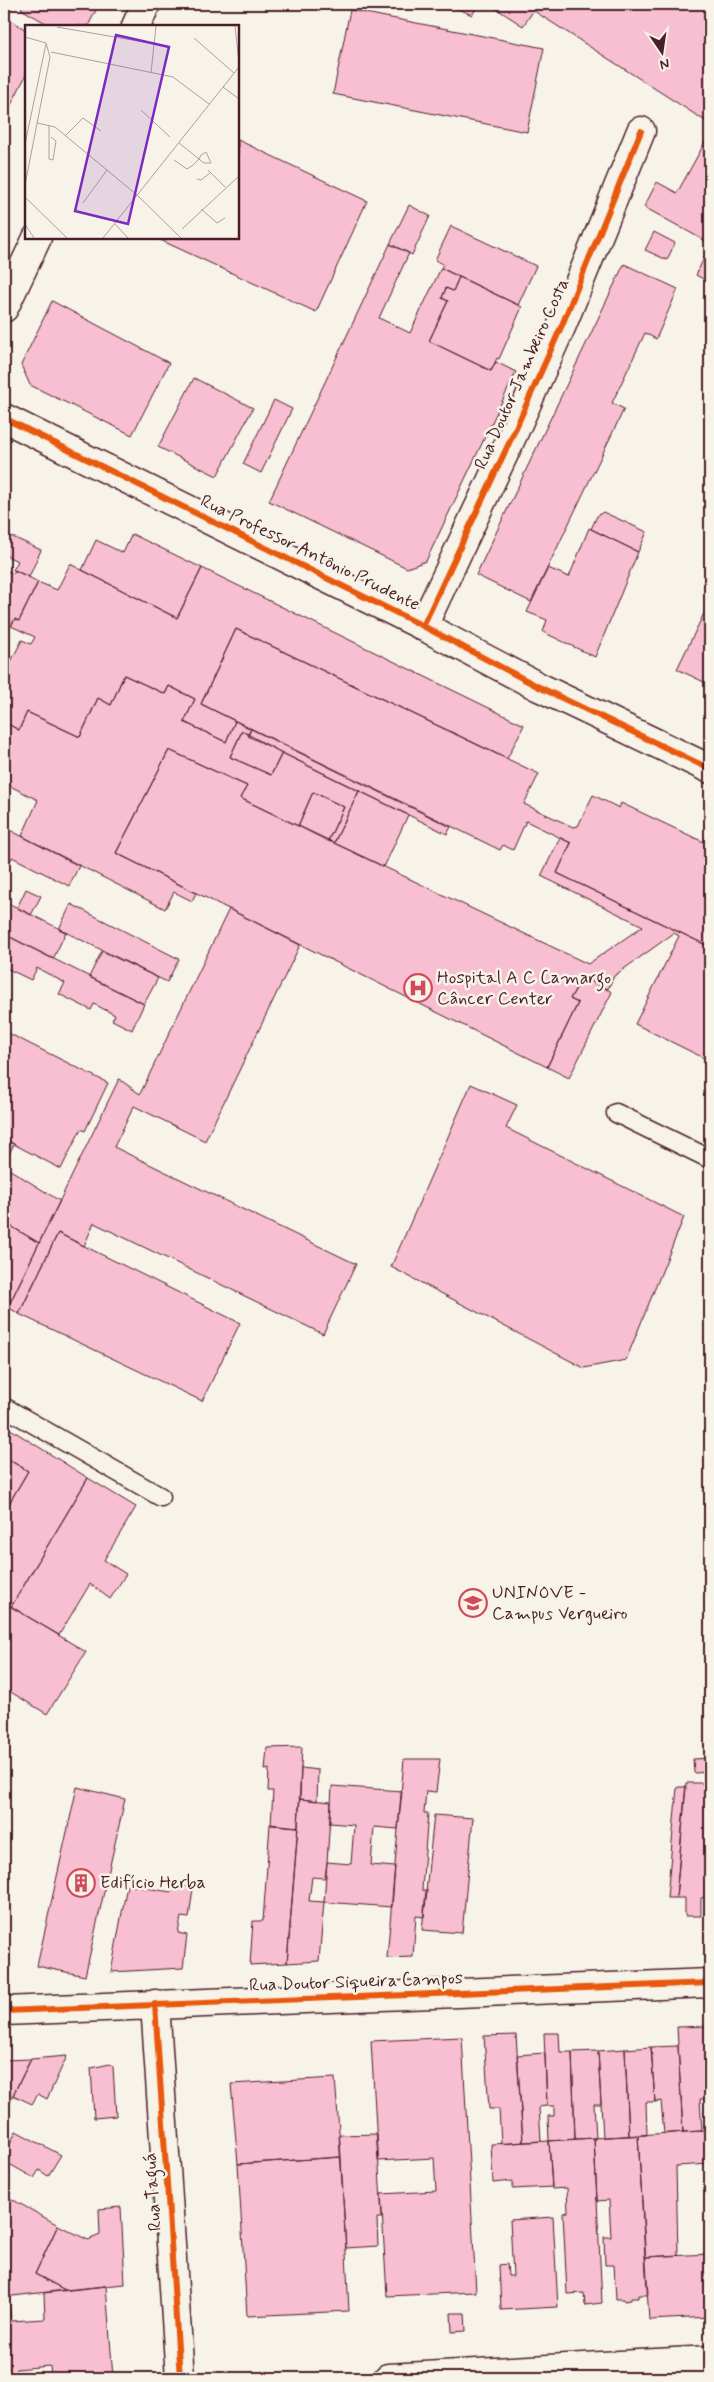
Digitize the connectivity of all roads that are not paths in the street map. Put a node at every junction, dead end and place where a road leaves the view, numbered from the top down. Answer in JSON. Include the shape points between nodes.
{"nodes":[{"id":1,"x":146,"y":4,"type":"edge"},
{"id":2,"x":136,"y":25,"type":"edge"},
{"id":3,"x":641,"y":131,"type":"dead end"},
{"id":4,"x":37,"y":239,"type":"edge"},
{"id":5,"x":4,"y":308,"type":"edge"},
{"id":6,"x":4,"y":418,"type":"edge"},
{"id":7,"x":423,"y":626,"type":"junction"},
{"id":8,"x":710,"y":769,"type":"edge"},
{"id":9,"x":616,"y":1113,"type":"dead end"},
{"id":10,"x":710,"y":1159,"type":"edge"},
{"id":11,"x":4,"y":1407,"type":"edge"},
{"id":12,"x":161,"y":1497,"type":"dead end"},
{"id":13,"x":710,"y":1983,"type":"edge"},
{"id":14,"x":155,"y":2004,"type":"junction"},
{"id":15,"x":4,"y":2011,"type":"edge"},
{"id":16,"x":710,"y":2360,"type":"edge"},
{"id":17,"x":180,"y":2378,"type":"edge"},
{"id":18,"x":388,"y":2378,"type":"edge"}],
"edges":[{"from":1,"to":2,"type":"street"},
{"from":3,"to":7,"type":"street","name":"Rua Doutor Jambeiro Costa","via":[[554,342]]},
{"from":4,"to":5,"type":"street"},
{"from":6,"to":7,"type":"street","name":"Rua Professor Antônio Prudente"},
{"from":7,"to":8,"type":"street","name":"Rua Professor Antônio Prudente","via":[[539,687]]},
{"from":9,"to":10,"type":"lane"},
{"from":11,"to":12,"type":"lane"},
{"from":13,"to":14,"type":"street","name":"Rua Doutor Siqueira Campos"},
{"from":14,"to":15,"type":"street","name":"Rua Doutor Siqueira Campos"},
{"from":14,"to":17,"type":"street","name":"Rua Taguá"},
{"from":16,"to":18,"type":"street"}]}
